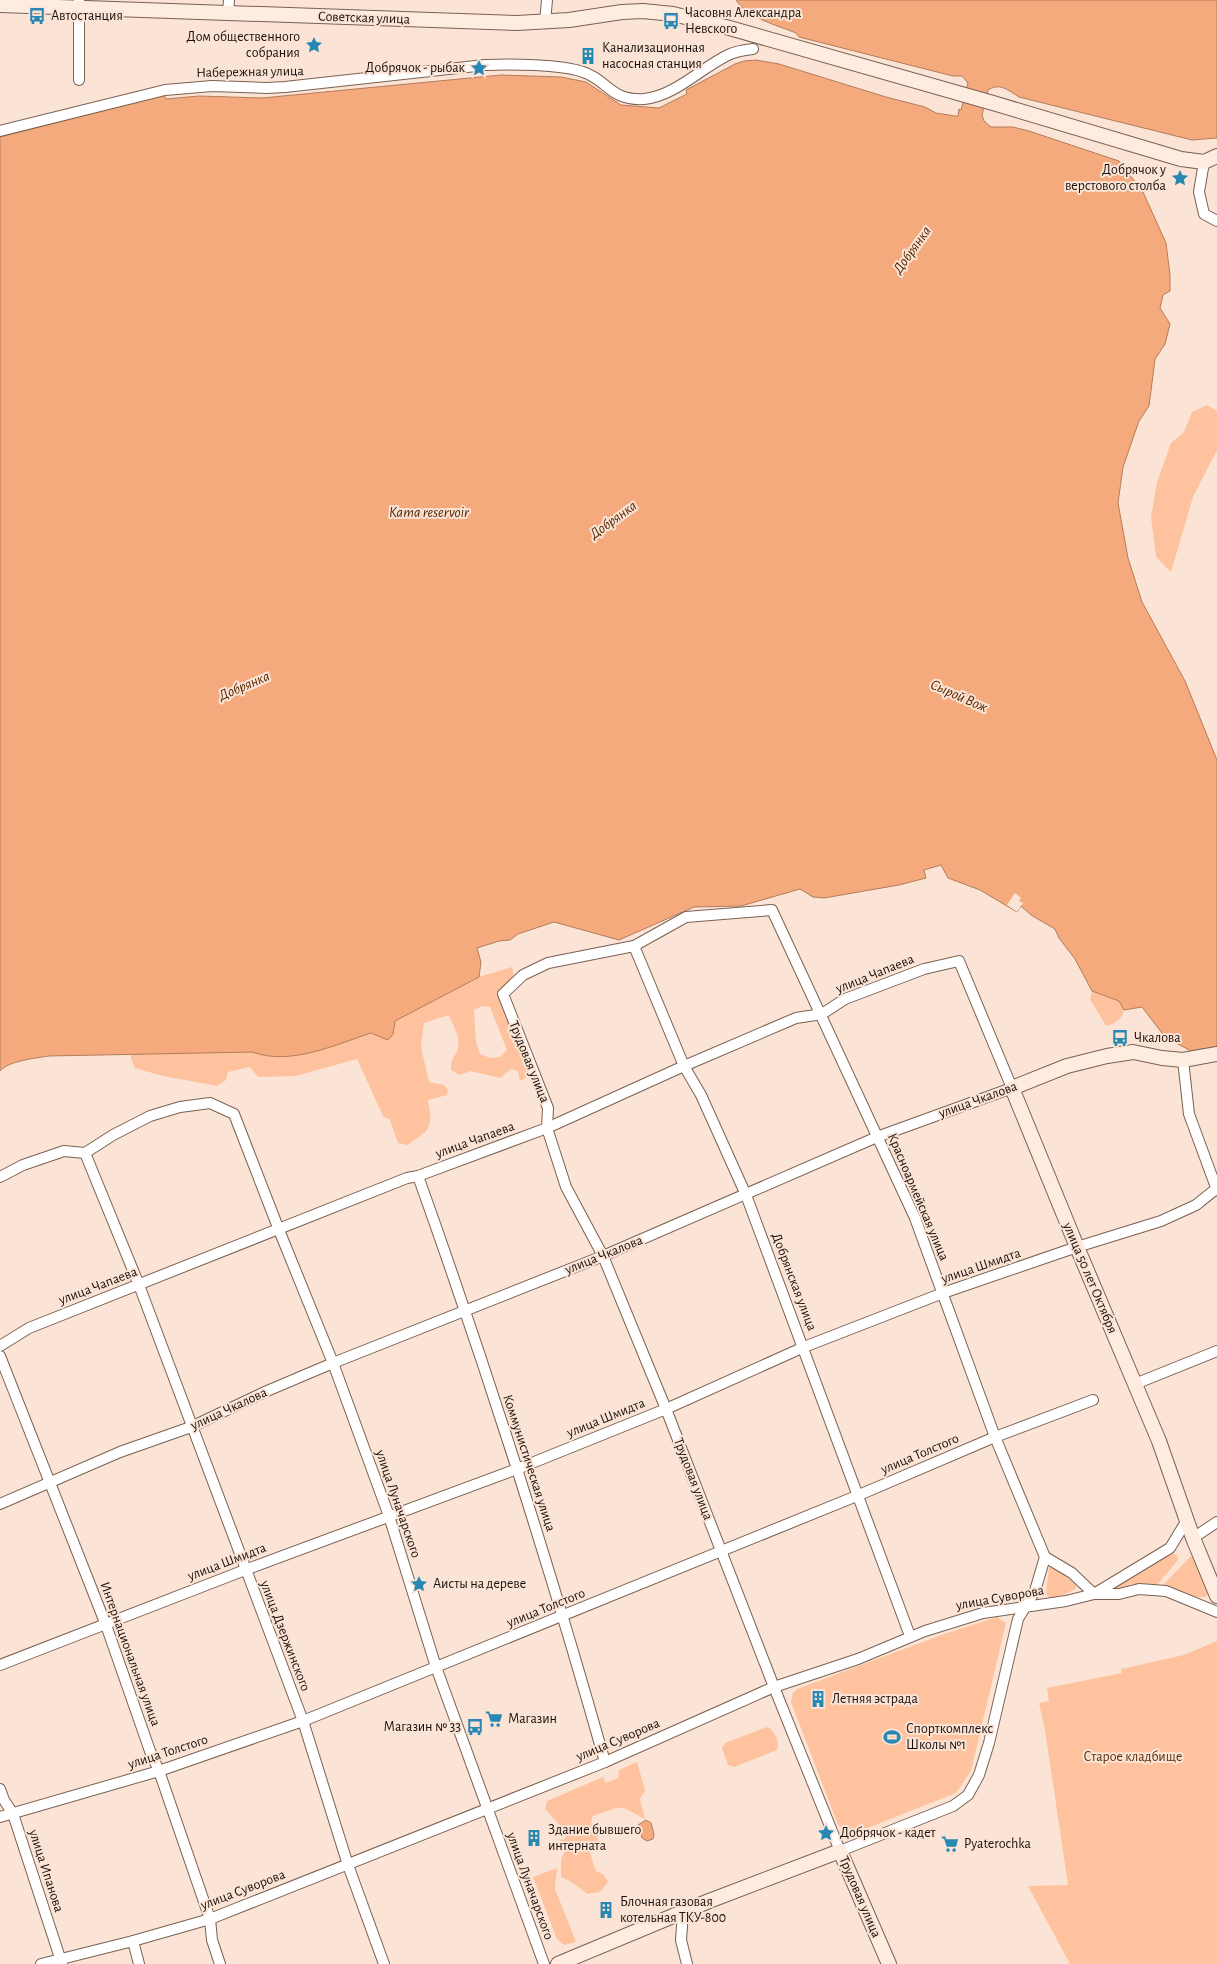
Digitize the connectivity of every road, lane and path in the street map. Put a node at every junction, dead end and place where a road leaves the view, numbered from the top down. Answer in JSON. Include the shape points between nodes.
{"nodes":[{"id":1,"x":547,"y":0,"type":"edge"},
{"id":2,"x":79,"y":4,"type":"edge"},
{"id":3,"x":0,"y":5,"type":"edge"},
{"id":4,"x":228,"y":7,"type":"edge"},
{"id":5,"x":545,"y":22,"type":"junction"},
{"id":6,"x":753,"y":49,"type":"dead end"},
{"id":7,"x":78,"y":80,"type":"dead end"},
{"id":8,"x":0,"y":131,"type":"edge"},
{"id":9,"x":1217,"y":156,"type":"edge"},
{"id":10,"x":1204,"y":162,"type":"junction"},
{"id":11,"x":1217,"y":221,"type":"edge"},
{"id":12,"x":634,"y":946,"type":"junction"},
{"id":13,"x":959,"y":961,"type":"joint"},
{"id":14,"x":822,"y":1014,"type":"junction"},
{"id":15,"x":1217,"y":1054,"type":"edge"},
{"id":16,"x":1183,"y":1060,"type":"junction"},
{"id":17,"x":684,"y":1066,"type":"junction"},
{"id":18,"x":1012,"y":1088,"type":"junction"},
{"id":19,"x":547,"y":1128,"type":"junction"},
{"id":20,"x":877,"y":1137,"type":"junction"},
{"id":21,"x":85,"y":1153,"type":"junction"},
{"id":22,"x":418,"y":1176,"type":"junction"},
{"id":23,"x":0,"y":1177,"type":"edge"},
{"id":24,"x":1217,"y":1189,"type":"edge"},
{"id":25,"x":746,"y":1195,"type":"junction"},
{"id":26,"x":279,"y":1230,"type":"junction"},
{"id":27,"x":1077,"y":1247,"type":"junction"},
{"id":28,"x":603,"y":1256,"type":"junction"},
{"id":29,"x":138,"y":1285,"type":"junction"},
{"id":30,"x":943,"y":1293,"type":"junction"},
{"id":31,"x":466,"y":1310,"type":"junction"},
{"id":32,"x":0,"y":1346,"type":"edge"},
{"id":33,"x":804,"y":1347,"type":"junction"},
{"id":34,"x":1217,"y":1351,"type":"edge"},
{"id":35,"x":0,"y":1356,"type":"edge"},
{"id":36,"x":333,"y":1364,"type":"junction"},
{"id":37,"x":1135,"y":1384,"type":"junction"},
{"id":38,"x":1093,"y":1400,"type":"dead end"},
{"id":39,"x":666,"y":1409,"type":"junction"},
{"id":40,"x":191,"y":1427,"type":"junction"},
{"id":41,"x":995,"y":1437,"type":"junction"},
{"id":42,"x":517,"y":1469,"type":"junction"},
{"id":43,"x":50,"y":1483,"type":"junction"},
{"id":44,"x":859,"y":1495,"type":"junction"},
{"id":45,"x":0,"y":1504,"type":"edge"},
{"id":46,"x":389,"y":1516,"type":"junction"},
{"id":47,"x":1186,"y":1520,"type":"junction"},
{"id":48,"x":1217,"y":1522,"type":"edge"},
{"id":49,"x":1193,"y":1538,"type":"junction"},
{"id":50,"x":721,"y":1552,"type":"junction"},
{"id":51,"x":1045,"y":1557,"type":"junction"},
{"id":52,"x":245,"y":1570,"type":"junction"},
{"id":53,"x":1094,"y":1594,"type":"junction"},
{"id":54,"x":1217,"y":1596,"type":"edge"},
{"id":55,"x":1024,"y":1607,"type":"junction"},
{"id":56,"x":1217,"y":1612,"type":"edge"},
{"id":57,"x":564,"y":1616,"type":"junction"},
{"id":58,"x":106,"y":1624,"type":"junction"},
{"id":59,"x":910,"y":1636,"type":"junction"},
{"id":60,"x":0,"y":1665,"type":"edge"},
{"id":61,"x":436,"y":1666,"type":"junction"},
{"id":62,"x":774,"y":1687,"type":"junction"},
{"id":63,"x":303,"y":1721,"type":"junction"},
{"id":64,"x":605,"y":1762,"type":"junction"},
{"id":65,"x":159,"y":1771,"type":"junction"},
{"id":66,"x":0,"y":1789,"type":"edge"},
{"id":67,"x":487,"y":1809,"type":"junction"},
{"id":68,"x":13,"y":1814,"type":"junction"},
{"id":69,"x":0,"y":1817,"type":"edge"},
{"id":70,"x":840,"y":1851,"type":"junction"},
{"id":71,"x":348,"y":1865,"type":"junction"},
{"id":72,"x":683,"y":1912,"type":"junction"},
{"id":73,"x":210,"y":1919,"type":"junction"},
{"id":74,"x":133,"y":1941,"type":"junction"},
{"id":75,"x":61,"y":1962,"type":"edge"},
{"id":76,"x":41,"y":1964,"type":"edge"},
{"id":77,"x":140,"y":1964,"type":"edge"},
{"id":78,"x":220,"y":1964,"type":"edge"},
{"id":79,"x":384,"y":1964,"type":"edge"},
{"id":80,"x":544,"y":1964,"type":"edge"},
{"id":81,"x":558,"y":1964,"type":"edge"},
{"id":82,"x":688,"y":1964,"type":"edge"},
{"id":83,"x":889,"y":1964,"type":"edge"}],
"edges":[{"from":1,"to":5,"type":"street"},
{"from":2,"to":3,"type":"street","name":"Советская улица"},
{"from":2,"to":4,"type":"street","name":"Советская улица","via":[[148,8]]},
{"from":2,"to":7,"type":"street"},
{"from":4,"to":5,"type":"street","name":"Советская улица"},
{"from":5,"to":10,"type":"street","name":"Советская улица","via":[[643,11],[673,14],[1181,159]]},
{"from":6,"to":8,"type":"street","name":"Набережная улица","via":[[728,55],[673,89],[652,98],[623,97],[590,74],[573,69],[485,65],[285,87],[212,86],[165,90]]},
{"from":9,"to":10,"type":"street"},
{"from":10,"to":11,"type":"street","via":[[1199,192],[1204,214]]},
{"from":12,"to":14,"type":"street","name":"Красноармейская улица","via":[[686,916],[772,910]]},
{"from":12,"to":17,"type":"street","name":"Добрянская улица"},
{"from":12,"to":19,"type":"street","name":"Трудовая улица","via":[[548,963],[523,975],[503,994],[548,1108]]},
{"from":13,"to":14,"type":"street","name":"улица Чапаева","via":[[924,969],[845,999]]},
{"from":13,"to":18,"type":"street","name":"улица 50 лет Октября"},
{"from":14,"to":17,"type":"street","name":"улица Чапаева","via":[[796,1018]]},
{"from":14,"to":20,"type":"street","name":"Красноармейская улица"},
{"from":15,"to":16,"type":"street","name":"улица Чкалова"},
{"from":16,"to":18,"type":"street","name":"улица Чкалова","via":[[1133,1052],[1067,1066]]},
{"from":16,"to":24,"type":"street","via":[[1188,1114]]},
{"from":17,"to":19,"type":"street","name":"улица Чапаева"},
{"from":17,"to":25,"type":"street","name":"Добрянская улица","via":[[701,1095]]},
{"from":18,"to":20,"type":"street","name":"улица Чкалова"},
{"from":18,"to":27,"type":"street","name":"улица 50 лет Октября"},
{"from":19,"to":22,"type":"street","name":"улица Чапаева"},
{"from":19,"to":28,"type":"street","name":"Трудовая улица","via":[[566,1187]]},
{"from":20,"to":25,"type":"street","name":"улица Чкалова"},
{"from":20,"to":30,"type":"street","name":"Красноармейская улица","via":[[915,1218]]},
{"from":21,"to":23,"type":"street","via":[[64,1151]]},
{"from":21,"to":26,"type":"street","name":"улица Луначарского","via":[[150,1116],[210,1103],[234,1114]]},
{"from":21,"to":29,"type":"street","name":"улица Дзержинского"},
{"from":22,"to":26,"type":"street","name":"улица Чапаева"},
{"from":22,"to":31,"type":"street","name":"Коммунистическая улица"},
{"from":24,"to":27,"type":"street","name":"улица Шмидта","via":[[1196,1205],[1161,1221]]},
{"from":25,"to":28,"type":"street","name":"улица Чкалова"},
{"from":25,"to":33,"type":"street","name":"Добрянская улица"},
{"from":26,"to":29,"type":"street","name":"улица Чапаева"},
{"from":26,"to":36,"type":"street","name":"улица Луначарского"},
{"from":27,"to":30,"type":"street","name":"улица Шмидта"},
{"from":27,"to":37,"type":"street","name":"улица 50 лет Октября"},
{"from":28,"to":31,"type":"street","name":"улица Чкалова"},
{"from":28,"to":39,"type":"street","name":"Трудовая улица"},
{"from":29,"to":32,"type":"street","name":"улица Чапаева","via":[[29,1328]]},
{"from":29,"to":40,"type":"street","name":"улица Дзержинского"},
{"from":30,"to":33,"type":"street","name":"улица Шмидта"},
{"from":30,"to":41,"type":"street","name":"Красноармейская улица"},
{"from":31,"to":36,"type":"street","name":"улица Чкалова"},
{"from":31,"to":42,"type":"street","name":"Коммунистическая улица"},
{"from":33,"to":39,"type":"street","name":"улица Шмидта"},
{"from":33,"to":44,"type":"street","name":"Добрянская улица"},
{"from":34,"to":37,"type":"street"},
{"from":35,"to":43,"type":"street","name":"Интернациональная улица"},
{"from":36,"to":40,"type":"street","name":"улица Чкалова"},
{"from":36,"to":46,"type":"street","name":"улица Луначарского"},
{"from":37,"to":47,"type":"street","name":"улица 50 лет Октября"},
{"from":38,"to":41,"type":"street","name":"улица Толстого"},
{"from":39,"to":42,"type":"street","name":"улица Шмидта"},
{"from":39,"to":50,"type":"street","name":"Трудовая улица"},
{"from":40,"to":43,"type":"street","name":"улица Чкалова","via":[[120,1452]]},
{"from":40,"to":52,"type":"street","name":"улица Дзержинского"},
{"from":41,"to":44,"type":"street","name":"улица Толстого"},
{"from":41,"to":51,"type":"street","name":"Красноармейская улица"},
{"from":42,"to":46,"type":"street","name":"улица Шмидта"},
{"from":42,"to":57,"type":"street","name":"Коммунистическая улица"},
{"from":43,"to":45,"type":"street","name":"улица Чкалова"},
{"from":43,"to":58,"type":"street","name":"Интернациональная улица"},
{"from":44,"to":50,"type":"street","name":"улица Толстого"},
{"from":44,"to":59,"type":"street","name":"Добрянская улица"},
{"from":46,"to":52,"type":"street","name":"улица Шмидта"},
{"from":46,"to":61,"type":"street","name":"улица Луначарского"},
{"from":47,"to":49,"type":"street","name":"улица 50 лет Октября"},
{"from":47,"to":53,"type":"street","name":"улица Суворова","via":[[1170,1548]]},
{"from":48,"to":49,"type":"street"},
{"from":49,"to":54,"type":"street","name":"улица 50 лет Октября"},
{"from":50,"to":57,"type":"street","name":"улица Толстого"},
{"from":50,"to":62,"type":"street","name":"Трудовая улица"},
{"from":51,"to":53,"type":"street","via":[[1072,1573]]},
{"from":51,"to":55,"type":"street","via":[[1035,1591]]},
{"from":52,"to":58,"type":"street","name":"улица Шмидта"},
{"from":52,"to":63,"type":"street","name":"улица Дзержинского"},
{"from":53,"to":55,"type":"street","name":"улица Суворова"},
{"from":53,"to":56,"type":"street","via":[[1119,1594],[1140,1589],[1166,1591]]},
{"from":55,"to":59,"type":"street","name":"улица Суворова","via":[[968,1616]]},
{"from":55,"to":70,"type":"street","via":[[1013,1635],[983,1762],[968,1795],[953,1806]]},
{"from":57,"to":61,"type":"street","name":"улица Толстого"},
{"from":57,"to":64,"type":"street","name":"Коммунистическая улица"},
{"from":58,"to":60,"type":"street","name":"улица Шмидта"},
{"from":58,"to":65,"type":"street","name":"Интернациональная улица"},
{"from":59,"to":62,"type":"street","name":"улица Суворова","via":[[858,1659]]},
{"from":61,"to":63,"type":"street","name":"улица Толстого"},
{"from":61,"to":67,"type":"street","name":"улица Луначарского"},
{"from":62,"to":64,"type":"street","name":"улица Суворова"},
{"from":62,"to":70,"type":"street","name":"Трудовая улица"},
{"from":63,"to":65,"type":"street","name":"улица Толстого"},
{"from":63,"to":71,"type":"street","name":"улица Дзержинского"},
{"from":64,"to":67,"type":"street","name":"улица Суворова"},
{"from":65,"to":68,"type":"street","name":"улица Толстого"},
{"from":65,"to":73,"type":"street","name":"Интернациональная улица"},
{"from":66,"to":68,"type":"street","name":"улица Ипанова"},
{"from":67,"to":71,"type":"street","name":"улица Суворова"},
{"from":67,"to":80,"type":"street","name":"улица Луначарского"},
{"from":68,"to":69,"type":"street","name":"улица Толстого"},
{"from":68,"to":75,"type":"street","name":"улица Ипанова"},
{"from":70,"to":72,"type":"street"},
{"from":70,"to":83,"type":"street","name":"Трудовая улица"},
{"from":71,"to":73,"type":"street","name":"улица Суворова"},
{"from":71,"to":79,"type":"street","name":"улица Дзержинского"},
{"from":72,"to":81,"type":"street"},
{"from":72,"to":82,"type":"street","via":[[681,1940]]},
{"from":73,"to":74,"type":"street","name":"улица Суворова"},
{"from":73,"to":78,"type":"street","name":"Интернациональная улица","via":[[212,1940]]},
{"from":74,"to":75,"type":"street","name":"улица Суворова"},
{"from":74,"to":77,"type":"street"},
{"from":75,"to":76,"type":"street","name":"улица Суворова"}]}
